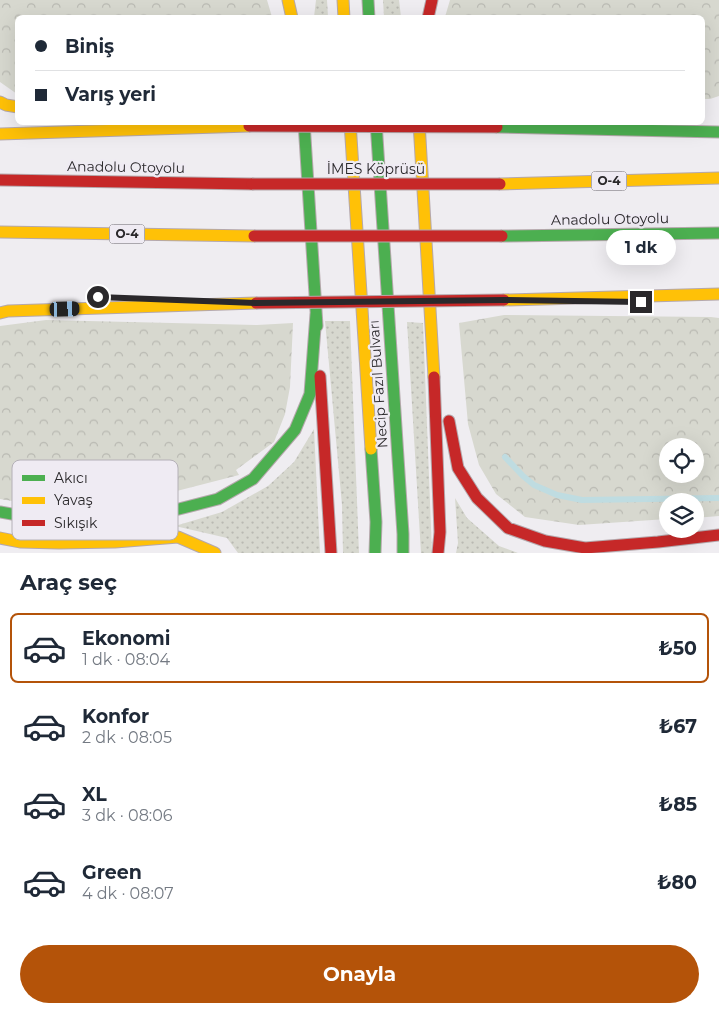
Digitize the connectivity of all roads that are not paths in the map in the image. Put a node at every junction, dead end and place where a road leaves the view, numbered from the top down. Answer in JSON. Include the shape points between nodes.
{"nodes":[{"id":1,"x":288,"y":0,"type":"edge"},
{"id":2,"x":343,"y":0,"type":"edge"},
{"id":3,"x":368,"y":0,"type":"edge"},
{"id":4,"x":432,"y":0,"type":"edge"},
{"id":5,"x":291,"y":15,"type":"edge"},
{"id":6,"x":344,"y":15,"type":"edge"},
{"id":7,"x":369,"y":15,"type":"edge"},
{"id":8,"x":429,"y":15,"type":"edge"},
{"id":9,"x":0,"y":102,"type":"edge"},
{"id":10,"x":15,"y":106,"type":"edge"},
{"id":11,"x":230,"y":125,"type":"edge"},
{"id":12,"x":304,"y":125,"type":"edge"},
{"id":13,"x":350,"y":125,"type":"edge"},
{"id":14,"x":376,"y":125,"type":"edge"},
{"id":15,"x":419,"y":125,"type":"edge"},
{"id":16,"x":528,"y":125,"type":"edge"},
{"id":17,"x":249,"y":126,"type":"junction"},
{"id":18,"x":498,"y":127,"type":"junction"},
{"id":19,"x":719,"y":132,"type":"edge"},
{"id":20,"x":0,"y":134,"type":"edge"},
{"id":21,"x":719,"y":178,"type":"edge"},
{"id":22,"x":0,"y":180,"type":"edge"},
{"id":23,"x":252,"y":184,"type":"joint"},
{"id":24,"x":0,"y":232,"type":"edge"},
{"id":25,"x":719,"y":233,"type":"edge"},
{"id":26,"x":719,"y":294,"type":"edge"},
{"id":27,"x":98,"y":297,"type":"dead end"},
{"id":28,"x":504,"y":300,"type":"junction"},
{"id":29,"x":256,"y":303,"type":"junction"},
{"id":30,"x":719,"y":304,"type":"edge"},
{"id":31,"x":0,"y":314,"type":"edge"},
{"id":32,"x":316,"y":314,"type":"junction"},
{"id":33,"x":432,"y":337,"type":"junction"},
{"id":34,"x":178,"y":509,"type":"edge"},
{"id":35,"x":719,"y":535,"type":"edge"},
{"id":36,"x":178,"y":537,"type":"edge"},
{"id":37,"x":0,"y":538,"type":"edge"},
{"id":38,"x":140,"y":540,"type":"edge"},
{"id":39,"x":215,"y":553,"type":"edge"},
{"id":40,"x":331,"y":553,"type":"edge"},
{"id":41,"x":375,"y":553,"type":"edge"},
{"id":42,"x":403,"y":553,"type":"edge"},
{"id":43,"x":438,"y":553,"type":"edge"}],
"edges":[{"from":1,"to":5,"type":"main road"},
{"from":2,"to":6,"type":"main road"},
{"from":3,"to":7,"type":"main road"},
{"from":4,"to":8,"type":"main road"},
{"from":9,"to":10,"type":"main road"},
{"from":11,"to":17,"type":"main road"},
{"from":12,"to":32,"type":"main road"},
{"from":13,"to":41,"type":"main road","name":"Necip Fazıl Bulvarı","via":[[376,522]]},
{"from":14,"to":42,"type":"main road","name":"Necip Fazıl Bulvarı"},
{"from":15,"to":33,"type":"main road"},
{"from":16,"to":18,"type":"main road"},
{"from":17,"to":18,"type":"main road","bridge":true},
{"from":17,"to":20,"type":"main road"},
{"from":18,"to":19,"type":"main road"},
{"from":21,"to":23,"type":"main road","name":"İMES Köprüsü","number":"O-4","bridge":true,"via":[[500,184]]},
{"from":22,"to":23,"type":"main road","name":"Anadolu Otoyolu","number":"O-4"},
{"from":24,"to":25,"type":"main road","name":"Anadolu Otoyolu","number":"O-4","bridge":true,"via":[[254,236]]},
{"from":26,"to":28,"type":"main road"},
{"from":27,"to":29,"type":"main road"},
{"from":28,"to":29,"type":"main road","bridge":true},
{"from":28,"to":30,"type":"main road"},
{"from":29,"to":31,"type":"main road","via":[[8,311]]},
{"from":32,"to":34,"type":"main road","via":[[310,394],[295,430],[253,479],[218,499]]},
{"from":32,"to":40,"type":"main road"},
{"from":33,"to":35,"type":"main road","via":[[458,468],[477,498],[508,528],[545,541],[585,548]]},
{"from":33,"to":43,"type":"main road","via":[[440,532]]},
{"from":36,"to":39,"type":"main road"},
{"from":37,"to":38,"type":"main road","via":[[59,543]]}]}
